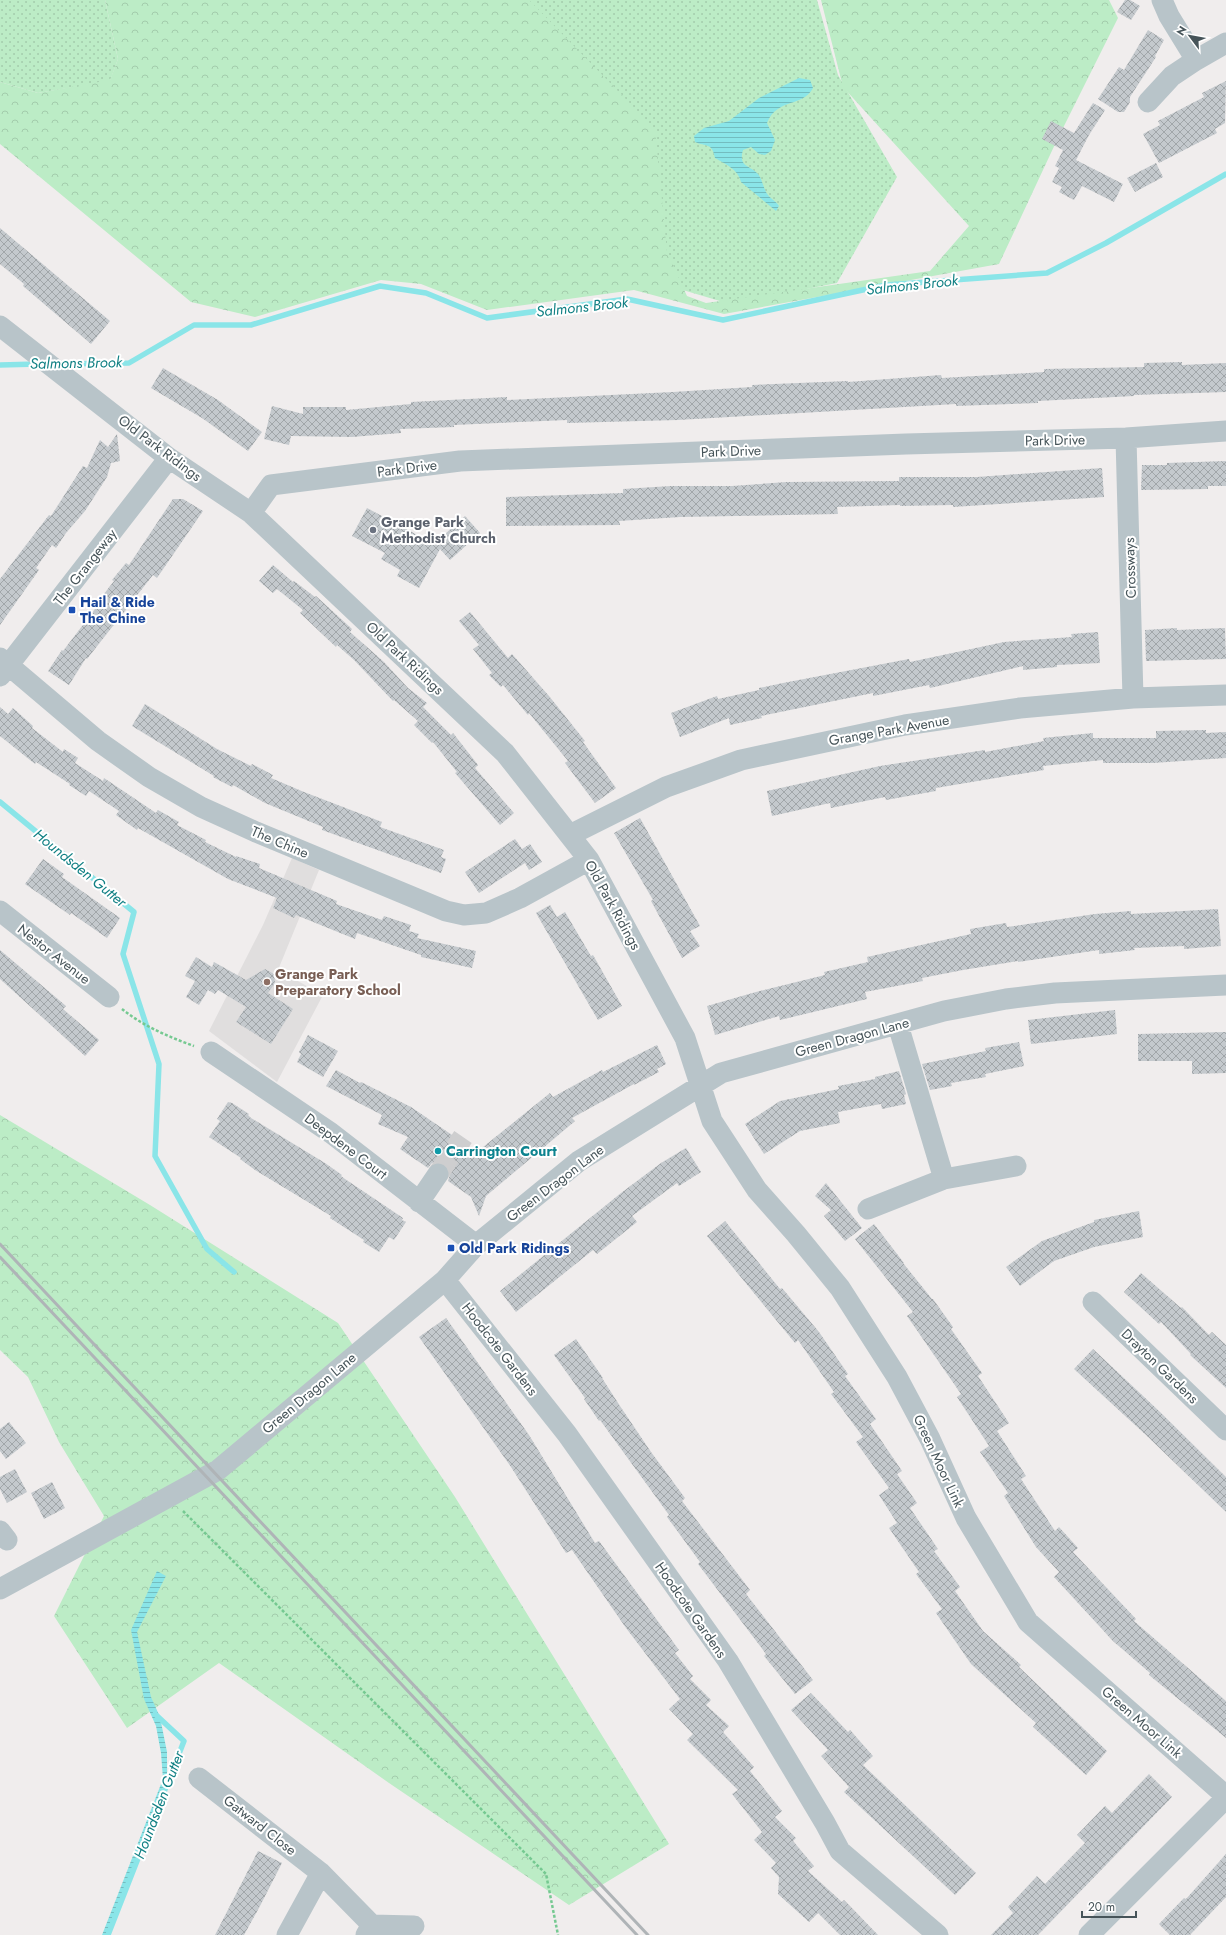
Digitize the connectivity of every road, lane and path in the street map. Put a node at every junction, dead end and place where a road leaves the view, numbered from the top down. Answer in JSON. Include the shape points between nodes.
{"nodes":[{"id":1,"x":1162,"y":0,"type":"edge"},
{"id":2,"x":1226,"y":43,"type":"edge"},
{"id":3,"x":1196,"y":60,"type":"junction"},
{"id":4,"x":1148,"y":102,"type":"dead end"},
{"id":5,"x":0,"y":326,"type":"edge"},
{"id":6,"x":1226,"y":431,"type":"edge"},
{"id":7,"x":1126,"y":438,"type":"junction"},
{"id":8,"x":169,"y":458,"type":"junction"},
{"id":9,"x":244,"y":509,"type":"junction"},
{"id":10,"x":3,"y":666,"type":"edge"},
{"id":11,"x":1226,"y":694,"type":"edge"},
{"id":12,"x":1133,"y":698,"type":"junction"},
{"id":13,"x":570,"y":835,"type":"junction"},
{"id":14,"x":589,"y":860,"type":"junction"},
{"id":15,"x":0,"y":911,"type":"edge"},
{"id":16,"x":1226,"y":986,"type":"edge"},
{"id":17,"x":109,"y":997,"type":"dead end"},
{"id":18,"x":132,"y":1017,"type":"dead end"},
{"id":19,"x":898,"y":1025,"type":"junction"},
{"id":20,"x":211,"y":1052,"type":"joint"},
{"id":21,"x":700,"y":1085,"type":"junction"},
{"id":22,"x":1016,"y":1166,"type":"dead end"},
{"id":23,"x":438,"y":1174,"type":"tunnel mouth"},
{"id":24,"x":944,"y":1179,"type":"junction"},
{"id":25,"x":419,"y":1202,"type":"junction"},
{"id":26,"x":868,"y":1209,"type":"dead end"},
{"id":27,"x":476,"y":1245,"type":"junction"},
{"id":28,"x":445,"y":1280,"type":"junction"},
{"id":29,"x":1094,"y":1302,"type":"dead end"},
{"id":30,"x":1226,"y":1430,"type":"edge"},
{"id":31,"x":168,"y":1496,"type":"junction"},
{"id":32,"x":0,"y":1589,"type":"edge"},
{"id":33,"x":199,"y":1778,"type":"dead end"},
{"id":34,"x":1226,"y":1797,"type":"edge"},
{"id":35,"x":321,"y":1873,"type":"junction"},
{"id":36,"x":414,"y":1926,"type":"dead end"},
{"id":37,"x":369,"y":1930,"type":"edge"},
{"id":38,"x":287,"y":1935,"type":"edge"},
{"id":39,"x":558,"y":1935,"type":"edge"},
{"id":40,"x":938,"y":1935,"type":"edge"},
{"id":41,"x":1089,"y":1935,"type":"edge"}],
"edges":[{"from":1,"to":3,"type":"street"},
{"from":2,"to":3,"type":"street"},
{"from":3,"to":4,"type":"street","via":[[1172,76]]},
{"from":5,"to":8,"type":"street","name":"Old Park Ridings"},
{"from":6,"to":7,"type":"street","name":"Park Drive"},
{"from":7,"to":9,"type":"street","name":"Park Drive","via":[[460,461],[271,485]]},
{"from":7,"to":12,"type":"street","name":"Crossways"},
{"from":8,"to":9,"type":"street","name":"Old Park Ridings"},
{"from":8,"to":10,"type":"street","name":"The Grangeway"},
{"from":9,"to":13,"type":"street","name":"Old Park Ridings","via":[[505,753]]},
{"from":10,"to":14,"type":"street","name":"The Chine","via":[[98,741],[149,777],[201,807],[446,911],[464,915],[486,913],[520,898]]},
{"from":11,"to":12,"type":"street","name":"Grange Park Avenue"},
{"from":12,"to":13,"type":"street","name":"Grange Park Avenue","via":[[1020,708],[905,725],[741,760],[666,787]]},
{"from":13,"to":14,"type":"street","name":"Old Park Ridings"},
{"from":14,"to":21,"type":"street","name":"Old Park Ridings","via":[[685,1038]]},
{"from":15,"to":17,"type":"street","name":"Nestor Avenue"},
{"from":16,"to":19,"type":"street","name":"Green Dragon Lane","via":[[1056,993],[1006,999]]},
{"from":18,"to":20,"type":"path","via":[[171,1038]]},
{"from":19,"to":21,"type":"street","name":"Green Dragon Lane","via":[[721,1073]]},
{"from":19,"to":24,"type":"street"},
{"from":20,"to":25,"type":"street","name":"Deepdene Court","via":[[331,1133]]},
{"from":21,"to":27,"type":"street","name":"Green Dragon Lane","via":[[579,1161]]},
{"from":21,"to":34,"type":"street","name":"Green Moor Link","via":[[712,1121],[731,1153],[757,1190],[840,1288],[897,1377],[930,1439],[966,1518],[1028,1622]]},
{"from":22,"to":24,"type":"street"},
{"from":23,"to":25,"type":"street"},
{"from":24,"to":26,"type":"street"},
{"from":25,"to":27,"type":"street","name":"Deepdene Court"},
{"from":27,"to":28,"type":"street","name":"Green Dragon Lane"},
{"from":28,"to":31,"type":"street","name":"Green Dragon Lane","via":[[218,1470]]},
{"from":28,"to":40,"type":"street","name":"Hoodcote Gardens","via":[[567,1434],[728,1661],[840,1851]]},
{"from":29,"to":30,"type":"street","name":"Drayton Gardens"},
{"from":31,"to":32,"type":"street","name":"Green Dragon Lane"},
{"from":31,"to":39,"type":"path","via":[[546,1874]]},
{"from":33,"to":35,"type":"street","name":"Gatward Close"},
{"from":34,"to":41,"type":"street"},
{"from":35,"to":37,"type":"street","name":"Gatward Close"},
{"from":35,"to":38,"type":"street"},
{"from":36,"to":37,"type":"street"}]}
